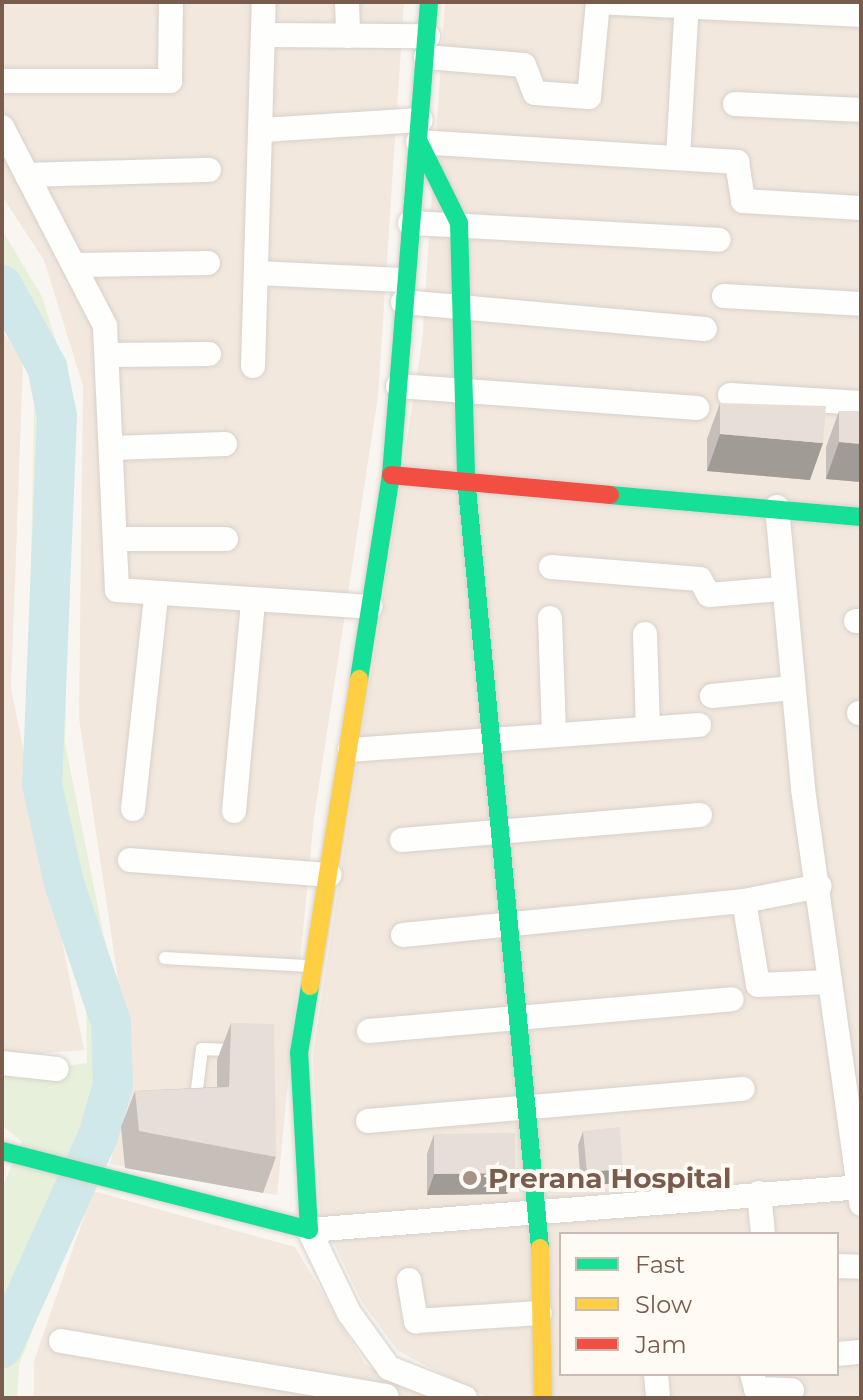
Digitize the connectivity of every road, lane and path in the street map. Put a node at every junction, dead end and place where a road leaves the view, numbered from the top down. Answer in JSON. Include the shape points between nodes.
{"nodes":[{"id":1,"x":171,"y":2,"type":"edge"},
{"id":2,"x":264,"y":2,"type":"edge"},
{"id":3,"x":347,"y":2,"type":"edge"},
{"id":4,"x":429,"y":2,"type":"edge"},
{"id":5,"x":598,"y":2,"type":"edge"},
{"id":6,"x":687,"y":4,"type":"edge"},
{"id":7,"x":861,"y":15,"type":"edge"},
{"id":8,"x":265,"y":35,"type":"junction"},
{"id":9,"x":348,"y":36,"type":"junction"},
{"id":10,"x":427,"y":47,"type":"junction"},
{"id":11,"x":2,"y":81,"type":"edge"},
{"id":12,"x":735,"y":104,"type":"dead end"},
{"id":13,"x":861,"y":110,"type":"edge"},
{"id":14,"x":2,"y":127,"type":"edge"},
{"id":15,"x":263,"y":130,"type":"junction"},
{"id":16,"x":420,"y":131,"type":"junction"},
{"id":17,"x":678,"y":157,"type":"junction"},
{"id":18,"x":209,"y":170,"type":"dead end"},
{"id":19,"x":27,"y":175,"type":"junction"},
{"id":20,"x":861,"y":208,"type":"edge"},
{"id":21,"x":410,"y":223,"type":"junction"},
{"id":22,"x":459,"y":223,"type":"junction"},
{"id":23,"x":719,"y":240,"type":"dead end"},
{"id":24,"x":208,"y":263,"type":"dead end"},
{"id":25,"x":75,"y":265,"type":"junction"},
{"id":26,"x":257,"y":273,"type":"junction"},
{"id":27,"x":402,"y":291,"type":"junction"},
{"id":28,"x":724,"y":296,"type":"dead end"},
{"id":29,"x":861,"y":304,"type":"edge"},
{"id":30,"x":456,"y":309,"type":"junction"},
{"id":31,"x":705,"y":329,"type":"dead end"},
{"id":32,"x":209,"y":354,"type":"dead end"},
{"id":33,"x":111,"y":355,"type":"junction"},
{"id":34,"x":253,"y":366,"type":"dead end"},
{"id":35,"x":398,"y":386,"type":"junction"},
{"id":36,"x":462,"y":391,"type":"junction"},
{"id":37,"x":730,"y":395,"type":"dead end"},
{"id":38,"x":861,"y":403,"type":"edge"},
{"id":39,"x":697,"y":408,"type":"dead end"},
{"id":40,"x":225,"y":444,"type":"dead end"},
{"id":41,"x":113,"y":448,"type":"junction"},
{"id":42,"x":391,"y":475,"type":"junction"},
{"id":43,"x":466,"y":478,"type":"junction"},
{"id":44,"x":777,"y":507,"type":"junction"},
{"id":45,"x":861,"y":517,"type":"edge"},
{"id":46,"x":118,"y":539,"type":"junction"},
{"id":47,"x":226,"y":539,"type":"dead end"},
{"id":48,"x":551,"y":567,"type":"dead end"},
{"id":49,"x":781,"y":589,"type":"junction"},
{"id":50,"x":156,"y":596,"type":"junction"},
{"id":51,"x":253,"y":603,"type":"junction"},
{"id":52,"x":370,"y":607,"type":"junction"},
{"id":53,"x":550,"y":618,"type":"dead end"},
{"id":54,"x":645,"y":634,"type":"dead end"},
{"id":55,"x":792,"y":688,"type":"junction"},
{"id":56,"x":712,"y":696,"type":"dead end"},
{"id":57,"x":699,"y":725,"type":"dead end"},
{"id":58,"x":648,"y":728,"type":"junction"},
{"id":59,"x":554,"y":735,"type":"junction"},
{"id":60,"x":489,"y":742,"type":"junction"},
{"id":61,"x":350,"y":750,"type":"junction"},
{"id":62,"x":133,"y":809,"type":"dead end"},
{"id":63,"x":234,"y":811,"type":"dead end"},
{"id":64,"x":700,"y":815,"type":"dead end"},
{"id":65,"x":499,"y":832,"type":"junction"},
{"id":66,"x":402,"y":840,"type":"dead end"},
{"id":67,"x":130,"y":860,"type":"dead end"},
{"id":68,"x":329,"y":875,"type":"junction"},
{"id":69,"x":820,"y":886,"type":"junction"},
{"id":70,"x":744,"y":901,"type":"junction"},
{"id":71,"x":510,"y":926,"type":"junction"},
{"id":72,"x":403,"y":935,"type":"dead end"},
{"id":73,"x":165,"y":958,"type":"dead end"},
{"id":74,"x":313,"y":967,"type":"junction"},
{"id":75,"x":830,"y":982,"type":"junction"},
{"id":76,"x":732,"y":999,"type":"dead end"},
{"id":77,"x":519,"y":1016,"type":"junction"},
{"id":78,"x":369,"y":1031,"type":"dead end"},
{"id":79,"x":252,"y":1051,"type":"edge"},
{"id":80,"x":2,"y":1063,"type":"edge"},
{"id":81,"x":57,"y":1069,"type":"dead end"},
{"id":82,"x":743,"y":1089,"type":"dead end"},
{"id":83,"x":527,"y":1108,"type":"junction"},
{"id":84,"x":194,"y":1112,"type":"edge"},
{"id":85,"x":368,"y":1121,"type":"dead end"},
{"id":86,"x":7,"y":1152,"type":"edge"},
{"id":87,"x":759,"y":1193,"type":"junction"},
{"id":88,"x":860,"y":1193,"type":"edge"},
{"id":89,"x":539,"y":1208,"type":"junction"},
{"id":90,"x":309,"y":1230,"type":"junction"},
{"id":91,"x":763,"y":1232,"type":"edge"},
{"id":92,"x":839,"y":1266,"type":"edge"},
{"id":93,"x":861,"y":1267,"type":"edge"},
{"id":94,"x":409,"y":1280,"type":"dead end"},
{"id":95,"x":547,"y":1308,"type":"edge"},
{"id":96,"x":61,"y":1341,"type":"dead end"},
{"id":97,"x":861,"y":1352,"type":"edge"},
{"id":98,"x":839,"y":1354,"type":"edge"},
{"id":99,"x":389,"y":1368,"type":"junction"},
{"id":100,"x":656,"y":1376,"type":"edge"},
{"id":101,"x":753,"y":1376,"type":"edge"},
{"id":102,"x":792,"y":1390,"type":"dead end"},
{"id":103,"x":386,"y":1397,"type":"edge"},
{"id":104,"x":465,"y":1398,"type":"edge"},
{"id":105,"x":543,"y":1398,"type":"edge"},
{"id":106,"x":658,"y":1398,"type":"edge"}],
"edges":[{"from":1,"to":11,"type":"street","via":[[170,81]]},
{"from":2,"to":8,"type":"street"},
{"from":3,"to":9,"type":"street"},
{"from":4,"to":10,"type":"street"},
{"from":5,"to":6,"type":"street"},
{"from":5,"to":10,"type":"street","via":[[589,97],[535,93],[524,65]]},
{"from":6,"to":7,"type":"street"},
{"from":6,"to":17,"type":"street"},
{"from":8,"to":9,"type":"street"},
{"from":8,"to":15,"type":"street"},
{"from":9,"to":10,"type":"street"},
{"from":10,"to":16,"type":"street"},
{"from":12,"to":13,"type":"street"},
{"from":14,"to":19,"type":"street"},
{"from":15,"to":16,"type":"street"},
{"from":15,"to":26,"type":"street"},
{"from":16,"to":17,"type":"street"},
{"from":16,"to":21,"type":"street"},
{"from":16,"to":22,"type":"street"},
{"from":17,"to":20,"type":"street","via":[[738,162],[746,202]]},
{"from":18,"to":19,"type":"street"},
{"from":19,"to":25,"type":"street"},
{"from":21,"to":22,"type":"street"},
{"from":21,"to":27,"type":"street"},
{"from":22,"to":23,"type":"street"},
{"from":22,"to":30,"type":"street"},
{"from":24,"to":25,"type":"street"},
{"from":25,"to":33,"type":"street","via":[[105,326]]},
{"from":26,"to":27,"type":"street"},
{"from":26,"to":34,"type":"street"},
{"from":27,"to":30,"type":"street"},
{"from":27,"to":35,"type":"street"},
{"from":28,"to":29,"type":"street"},
{"from":30,"to":31,"type":"street"},
{"from":30,"to":36,"type":"street"},
{"from":32,"to":33,"type":"street"},
{"from":33,"to":41,"type":"street"},
{"from":35,"to":36,"type":"street"},
{"from":35,"to":42,"type":"street"},
{"from":36,"to":39,"type":"street"},
{"from":36,"to":43,"type":"street"},
{"from":37,"to":38,"type":"street"},
{"from":40,"to":41,"type":"street"},
{"from":41,"to":46,"type":"street"},
{"from":42,"to":43,"type":"street"},
{"from":42,"to":52,"type":"street"},
{"from":43,"to":44,"type":"street"},
{"from":43,"to":60,"type":"street"},
{"from":44,"to":45,"type":"street"},
{"from":44,"to":49,"type":"street"},
{"from":46,"to":47,"type":"street"},
{"from":46,"to":50,"type":"street","via":[[117,590]]},
{"from":48,"to":49,"type":"street","via":[[700,579],[709,595]]},
{"from":49,"to":55,"type":"street"},
{"from":50,"to":51,"type":"street"},
{"from":50,"to":62,"type":"street"},
{"from":51,"to":52,"type":"street"},
{"from":51,"to":63,"type":"street"},
{"from":52,"to":61,"type":"street"},
{"from":53,"to":59,"type":"street"},
{"from":54,"to":58,"type":"street"},
{"from":55,"to":56,"type":"street"},
{"from":55,"to":69,"type":"street"},
{"from":57,"to":58,"type":"street"},
{"from":58,"to":59,"type":"street"},
{"from":59,"to":60,"type":"street"},
{"from":60,"to":61,"type":"street"},
{"from":60,"to":65,"type":"street"},
{"from":61,"to":68,"type":"street"},
{"from":64,"to":65,"type":"street"},
{"from":65,"to":66,"type":"street"},
{"from":65,"to":71,"type":"street"},
{"from":67,"to":68,"type":"street"},
{"from":68,"to":74,"type":"street"},
{"from":69,"to":70,"type":"street"},
{"from":69,"to":75,"type":"street"},
{"from":70,"to":71,"type":"street"},
{"from":70,"to":75,"type":"street","via":[[758,985]]},
{"from":71,"to":72,"type":"street"},
{"from":71,"to":77,"type":"street"},
{"from":73,"to":74,"type":"lane"},
{"from":74,"to":90,"type":"street","via":[[291,1053]]},
{"from":75,"to":88,"type":"street"},
{"from":76,"to":77,"type":"street"},
{"from":77,"to":78,"type":"street"},
{"from":77,"to":83,"type":"street"},
{"from":79,"to":84,"type":"lane","via":[[202,1049]]},
{"from":80,"to":81,"type":"street"},
{"from":82,"to":83,"type":"street"},
{"from":83,"to":85,"type":"street"},
{"from":83,"to":89,"type":"street"},
{"from":86,"to":90,"type":"street"},
{"from":87,"to":88,"type":"street"},
{"from":87,"to":89,"type":"street"},
{"from":87,"to":91,"type":"street"},
{"from":89,"to":90,"type":"street"},
{"from":89,"to":95,"type":"street"},
{"from":90,"to":99,"type":"street","via":[[349,1313]]},
{"from":92,"to":93,"type":"street"},
{"from":94,"to":95,"type":"street","via":[[416,1321]]},
{"from":95,"to":105,"type":"street"},
{"from":96,"to":103,"type":"street"},
{"from":97,"to":98,"type":"street"},
{"from":99,"to":103,"type":"street"},
{"from":99,"to":104,"type":"street"},
{"from":100,"to":106,"type":"street"},
{"from":101,"to":102,"type":"street","via":[[756,1389]]}]}
